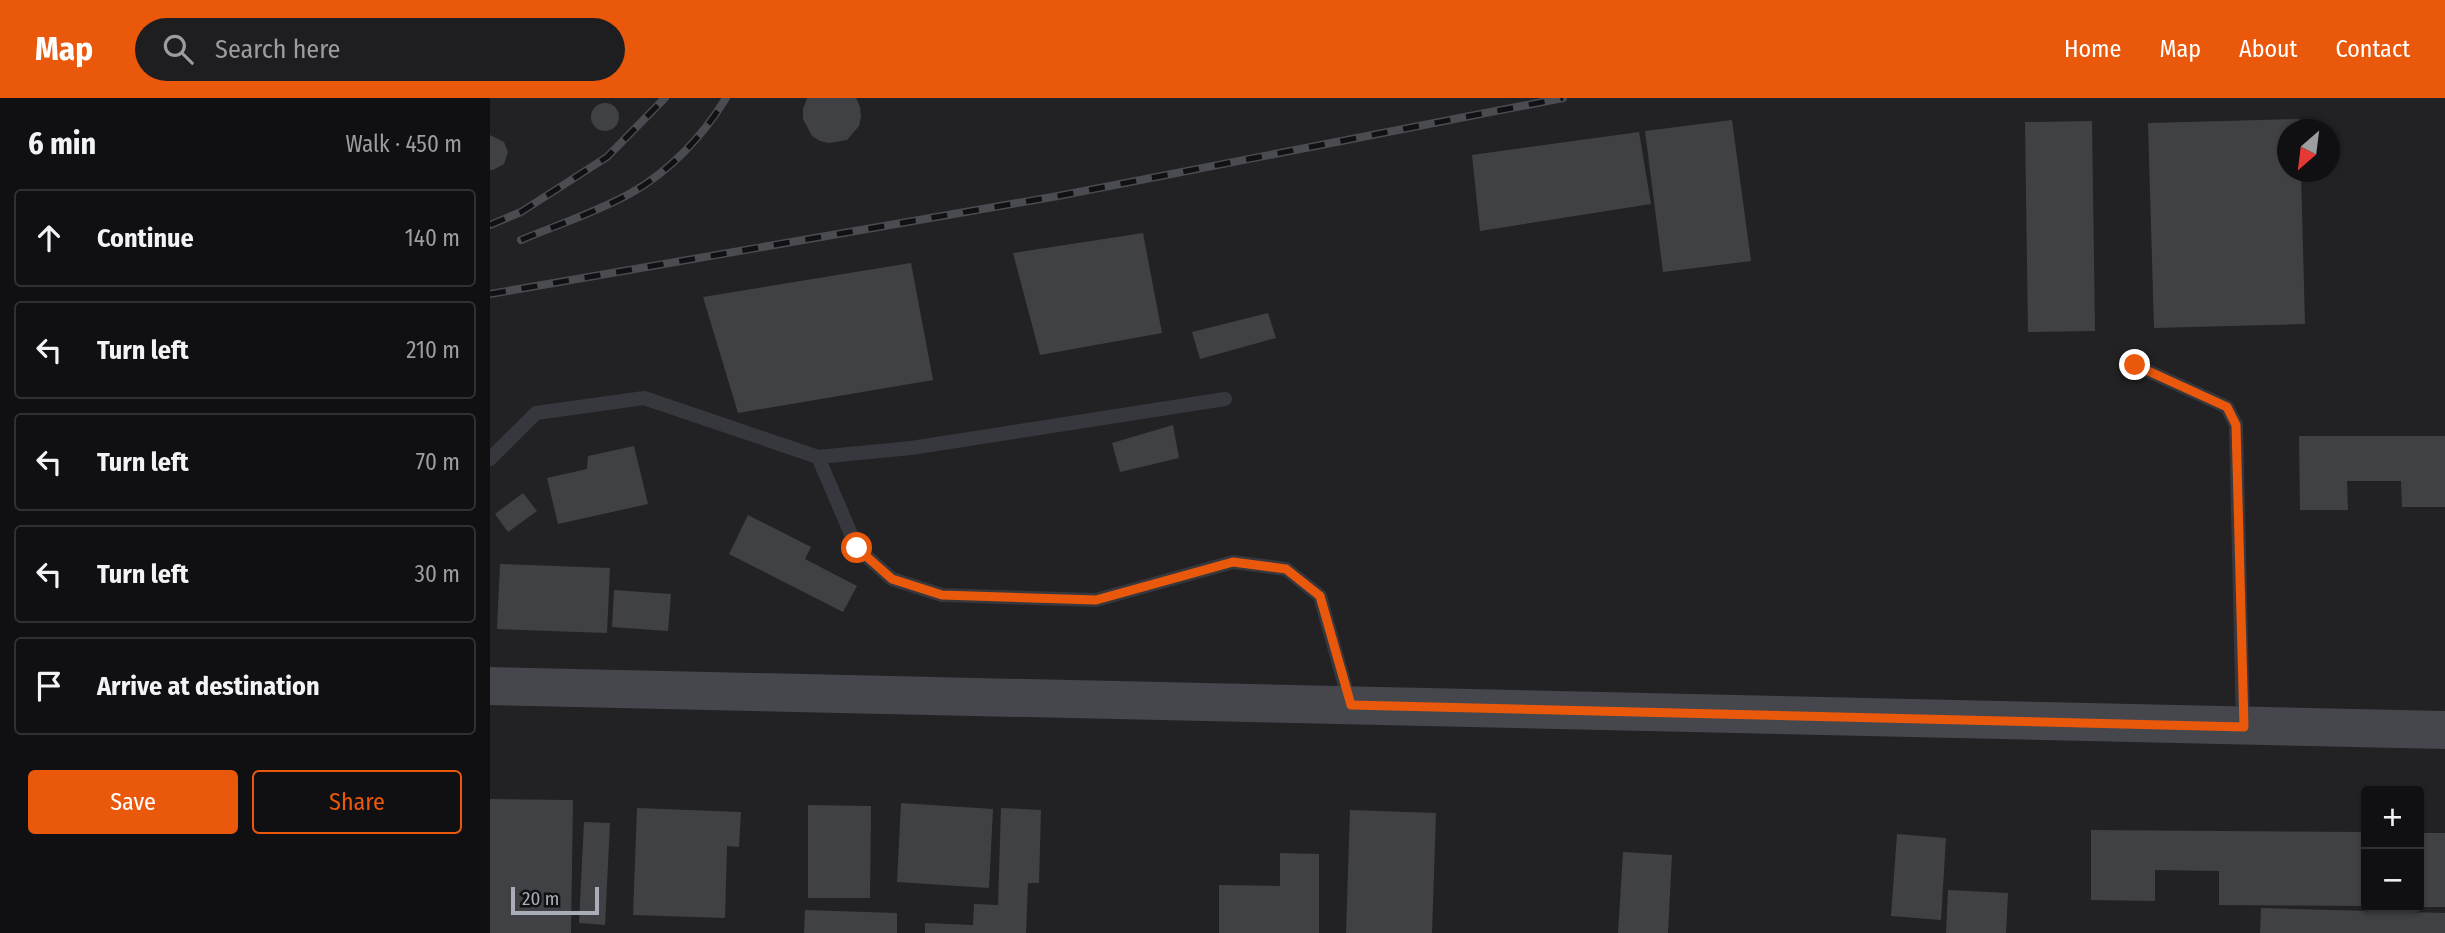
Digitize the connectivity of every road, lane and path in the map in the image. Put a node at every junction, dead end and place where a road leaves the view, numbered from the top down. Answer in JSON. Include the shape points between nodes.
{"nodes":[{"id":1,"x":2135,"y":365,"type":"dead end"},
{"id":2,"x":1225,"y":399,"type":"dead end"},
{"id":3,"x":818,"y":457,"type":"junction"},
{"id":4,"x":490,"y":459,"type":"edge"},
{"id":5,"x":490,"y":686,"type":"edge"},
{"id":6,"x":1351,"y":705,"type":"junction"},
{"id":7,"x":2244,"y":727,"type":"junction"},
{"id":8,"x":2445,"y":730,"type":"edge"}],
"edges":[{"from":1,"to":7,"type":"lane","via":[[2227,407],[2236,425]]},
{"from":2,"to":3,"type":"lane","via":[[911,448]]},
{"from":3,"to":4,"type":"lane","via":[[644,398],[536,413]]},
{"from":3,"to":6,"type":"lane","via":[[857,548],[892,579],[942,595],[1096,600],[1233,562],[1286,569],[1320,596]]},
{"from":5,"to":6,"type":"street"},
{"from":6,"to":7,"type":"street"},
{"from":7,"to":8,"type":"street"}]}
